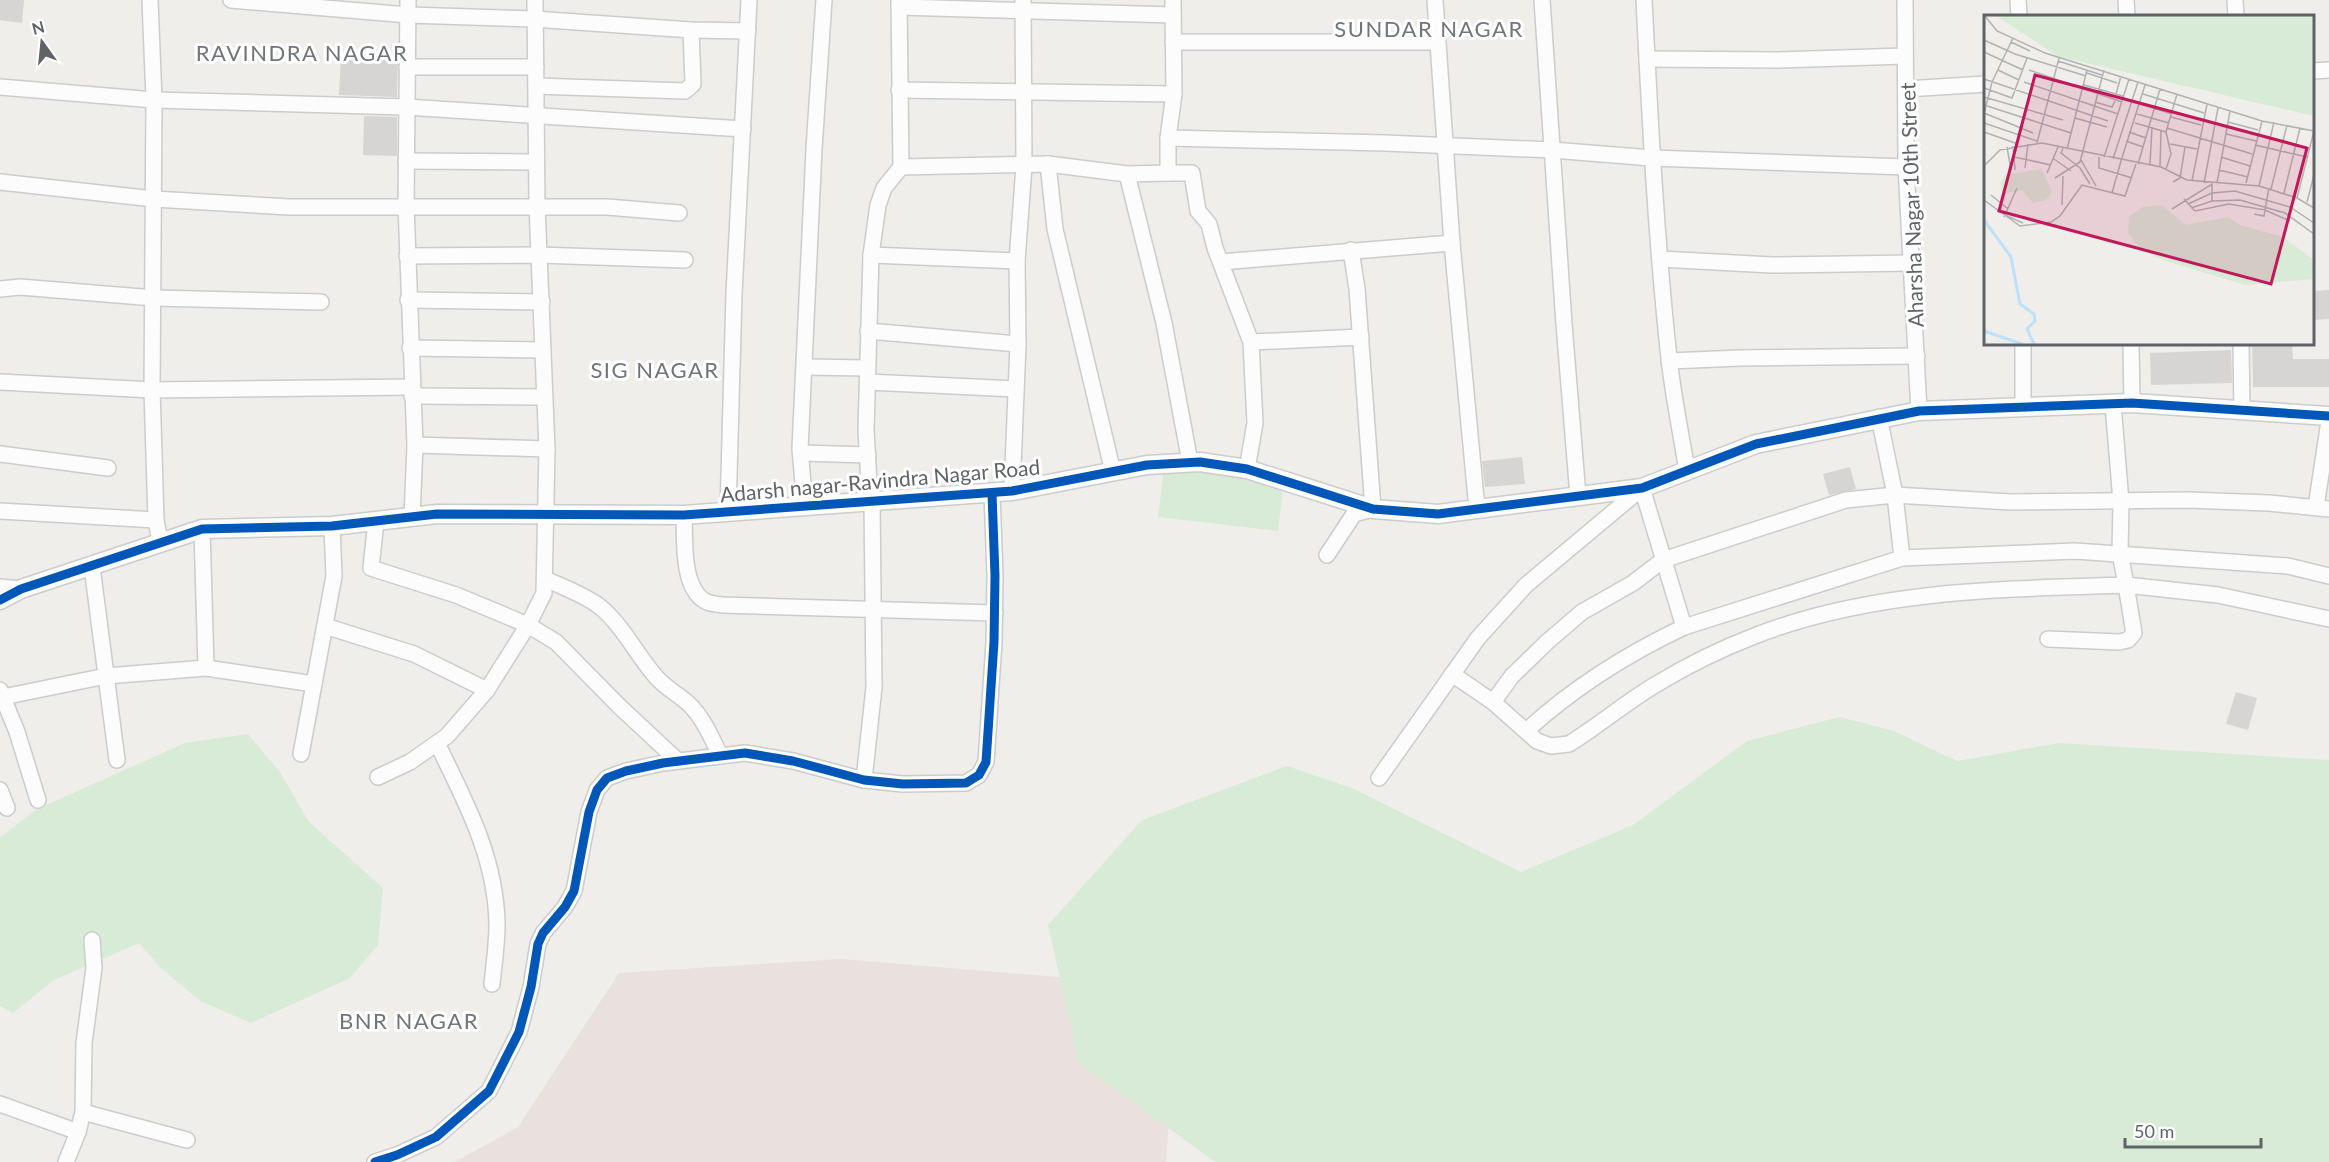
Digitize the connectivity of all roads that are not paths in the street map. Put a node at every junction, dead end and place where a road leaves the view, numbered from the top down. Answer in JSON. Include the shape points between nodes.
{"nodes":[{"id":1,"x":150,"y":0,"type":"edge"},
{"id":2,"x":231,"y":0,"type":"edge"},
{"id":3,"x":535,"y":0,"type":"edge"},
{"id":4,"x":749,"y":0,"type":"edge"},
{"id":5,"x":824,"y":0,"type":"edge"},
{"id":6,"x":1435,"y":0,"type":"edge"},
{"id":7,"x":1542,"y":0,"type":"edge"},
{"id":8,"x":1644,"y":0,"type":"edge"},
{"id":9,"x":1905,"y":0,"type":"edge"},
{"id":10,"x":2018,"y":0,"type":"edge"},
{"id":11,"x":2126,"y":0,"type":"edge"},
{"id":12,"x":2235,"y":0,"type":"edge"},
{"id":13,"x":899,"y":3,"type":"edge"},
{"id":14,"x":1023,"y":6,"type":"edge"},
{"id":15,"x":408,"y":8,"type":"edge"},
{"id":16,"x":1173,"y":8,"type":"edge"},
{"id":17,"x":2019,"y":15,"type":"edge"},
{"id":18,"x":2127,"y":15,"type":"edge"},
{"id":19,"x":2236,"y":15,"type":"edge"},
{"id":20,"x":534,"y":19,"type":"junction"},
{"id":21,"x":691,"y":30,"type":"junction"},
{"id":22,"x":748,"y":31,"type":"junction"},
{"id":23,"x":1173,"y":42,"type":"junction"},
{"id":24,"x":1437,"y":42,"type":"junction"},
{"id":25,"x":1905,"y":56,"type":"junction"},
{"id":26,"x":1647,"y":59,"type":"junction"},
{"id":27,"x":407,"y":67,"type":"junction"},
{"id":28,"x":536,"y":67,"type":"junction"},
{"id":29,"x":2329,"y":70,"type":"edge"},
{"id":30,"x":2314,"y":71,"type":"edge"},
{"id":31,"x":1984,"y":84,"type":"edge"},
{"id":32,"x":536,"y":86,"type":"junction"},
{"id":33,"x":0,"y":87,"type":"edge"},
{"id":34,"x":1906,"y":89,"type":"junction"},
{"id":35,"x":899,"y":90,"type":"junction"},
{"id":36,"x":1024,"y":90,"type":"junction"},
{"id":37,"x":1174,"y":94,"type":"junction"},
{"id":38,"x":154,"y":100,"type":"junction"},
{"id":39,"x":406,"y":107,"type":"junction"},
{"id":40,"x":537,"y":116,"type":"junction"},
{"id":41,"x":743,"y":129,"type":"junction"},
{"id":42,"x":1168,"y":138,"type":"junction"},
{"id":43,"x":1446,"y":146,"type":"junction"},
{"id":44,"x":1552,"y":150,"type":"junction"},
{"id":45,"x":1652,"y":158,"type":"junction"},
{"id":46,"x":406,"y":160,"type":"junction"},
{"id":47,"x":536,"y":162,"type":"junction"},
{"id":48,"x":1048,"y":164,"type":"junction"},
{"id":49,"x":1024,"y":166,"type":"junction"},
{"id":50,"x":901,"y":167,"type":"junction"},
{"id":51,"x":1906,"y":167,"type":"junction"},
{"id":52,"x":1168,"y":173,"type":"junction"},
{"id":53,"x":1127,"y":174,"type":"junction"},
{"id":54,"x":0,"y":182,"type":"edge"},
{"id":55,"x":154,"y":199,"type":"junction"},
{"id":56,"x":406,"y":205,"type":"junction"},
{"id":57,"x":537,"y":206,"type":"junction"},
{"id":58,"x":679,"y":213,"type":"dead end"},
{"id":59,"x":1452,"y":243,"type":"junction"},
{"id":60,"x":1351,"y":250,"type":"junction"},
{"id":61,"x":539,"y":255,"type":"junction"},
{"id":62,"x":871,"y":255,"type":"junction"},
{"id":63,"x":407,"y":256,"type":"junction"},
{"id":64,"x":685,"y":260,"type":"dead end"},
{"id":65,"x":1660,"y":260,"type":"junction"},
{"id":66,"x":1017,"y":261,"type":"junction"},
{"id":67,"x":1221,"y":262,"type":"junction"},
{"id":68,"x":1911,"y":263,"type":"junction"},
{"id":69,"x":0,"y":289,"type":"edge"},
{"id":70,"x":154,"y":298,"type":"junction"},
{"id":71,"x":408,"y":300,"type":"junction"},
{"id":72,"x":321,"y":302,"type":"dead end"},
{"id":73,"x":542,"y":302,"type":"junction"},
{"id":74,"x":868,"y":331,"type":"junction"},
{"id":75,"x":1361,"y":337,"type":"junction"},
{"id":76,"x":1251,"y":342,"type":"junction"},
{"id":77,"x":1018,"y":344,"type":"junction"},
{"id":78,"x":2023,"y":345,"type":"edge"},
{"id":79,"x":2131,"y":345,"type":"edge"},
{"id":80,"x":2241,"y":345,"type":"edge"},
{"id":81,"x":410,"y":348,"type":"junction"},
{"id":82,"x":543,"y":350,"type":"junction"},
{"id":83,"x":1917,"y":356,"type":"junction"},
{"id":84,"x":1669,"y":361,"type":"junction"},
{"id":85,"x":805,"y":367,"type":"junction"},
{"id":86,"x":867,"y":375,"type":"junction"},
{"id":87,"x":0,"y":382,"type":"edge"},
{"id":88,"x":1016,"y":388,"type":"junction"},
{"id":89,"x":152,"y":390,"type":"junction"},
{"id":90,"x":412,"y":392,"type":"junction"},
{"id":91,"x":544,"y":397,"type":"junction"},
{"id":92,"x":2132,"y":403,"type":"junction"},
{"id":93,"x":2113,"y":404,"type":"junction"},
{"id":94,"x":2023,"y":405,"type":"junction"},
{"id":95,"x":2242,"y":410,"type":"junction"},
{"id":96,"x":1919,"y":411,"type":"junction"},
{"id":97,"x":2329,"y":416,"type":"edge"},
{"id":98,"x":1879,"y":417,"type":"junction"},
{"id":99,"x":2329,"y":422,"type":"edge"},
{"id":100,"x":415,"y":445,"type":"junction"},
{"id":101,"x":547,"y":449,"type":"junction"},
{"id":102,"x":801,"y":453,"type":"junction"},
{"id":103,"x":0,"y":454,"type":"edge"},
{"id":104,"x":868,"y":455,"type":"junction"},
{"id":105,"x":1190,"y":462,"type":"junction"},
{"id":106,"x":108,"y":468,"type":"dead end"},
{"id":107,"x":1247,"y":469,"type":"junction"},
{"id":108,"x":1687,"y":471,"type":"junction"},
{"id":109,"x":1113,"y":472,"type":"junction"},
{"id":110,"x":1642,"y":488,"type":"junction"},
{"id":111,"x":1012,"y":491,"type":"junction"},
{"id":112,"x":992,"y":493,"type":"junction"},
{"id":113,"x":1895,"y":495,"type":"junction"},
{"id":114,"x":1578,"y":496,"type":"junction"},
{"id":115,"x":871,"y":501,"type":"junction"},
{"id":116,"x":2121,"y":502,"type":"junction"},
{"id":117,"x":805,"y":506,"type":"junction"},
{"id":118,"x":2322,"y":508,"type":"edge"},
{"id":119,"x":1373,"y":509,"type":"junction"},
{"id":120,"x":1477,"y":509,"type":"junction"},
{"id":121,"x":0,"y":511,"type":"edge"},
{"id":122,"x":728,"y":511,"type":"junction"},
{"id":123,"x":545,"y":514,"type":"junction"},
{"id":124,"x":684,"y":515,"type":"junction"},
{"id":125,"x":412,"y":517,"type":"junction"},
{"id":126,"x":156,"y":520,"type":"junction"},
{"id":127,"x":376,"y":521,"type":"junction"},
{"id":128,"x":332,"y":526,"type":"junction"},
{"id":129,"x":202,"y":529,"type":"junction"},
{"id":130,"x":160,"y":542,"type":"junction"},
{"id":131,"x":2120,"y":553,"type":"junction"},
{"id":132,"x":1327,"y":555,"type":"dead end"},
{"id":133,"x":1902,"y":558,"type":"junction"},
{"id":134,"x":1663,"y":560,"type":"junction"},
{"id":135,"x":92,"y":567,"type":"junction"},
{"id":136,"x":2329,"y":576,"type":"edge"},
{"id":137,"x":545,"y":579,"type":"junction"},
{"id":138,"x":2126,"y":585,"type":"junction"},
{"id":139,"x":0,"y":587,"type":"edge"},
{"id":140,"x":21,"y":589,"type":"junction"},
{"id":141,"x":0,"y":600,"type":"edge"},
{"id":142,"x":874,"y":609,"type":"junction"},
{"id":143,"x":995,"y":613,"type":"junction"},
{"id":144,"x":2329,"y":619,"type":"edge"},
{"id":145,"x":528,"y":625,"type":"junction"},
{"id":146,"x":325,"y":626,"type":"junction"},
{"id":147,"x":1684,"y":627,"type":"junction"},
{"id":148,"x":2048,"y":639,"type":"dead end"},
{"id":149,"x":206,"y":668,"type":"junction"},
{"id":150,"x":1452,"y":674,"type":"junction"},
{"id":151,"x":106,"y":676,"type":"junction"},
{"id":152,"x":314,"y":684,"type":"junction"},
{"id":153,"x":487,"y":690,"type":"junction"},
{"id":154,"x":1,"y":694,"type":"edge"},
{"id":155,"x":1493,"y":702,"type":"junction"},
{"id":156,"x":1526,"y":731,"type":"junction"},
{"id":157,"x":437,"y":743,"type":"junction"},
{"id":158,"x":300,"y":754,"type":"dead end"},
{"id":159,"x":720,"y":755,"type":"junction"},
{"id":160,"x":117,"y":760,"type":"dead end"},
{"id":161,"x":678,"y":761,"type":"junction"},
{"id":162,"x":378,"y":777,"type":"dead end"},
{"id":163,"x":1379,"y":777,"type":"dead end"},
{"id":164,"x":864,"y":780,"type":"junction"},
{"id":165,"x":0,"y":790,"type":"edge"},
{"id":166,"x":38,"y":800,"type":"dead end"},
{"id":167,"x":7,"y":807,"type":"dead end"},
{"id":168,"x":92,"y":940,"type":"dead end"},
{"id":169,"x":492,"y":984,"type":"dead end"},
{"id":170,"x":0,"y":1104,"type":"edge"},
{"id":171,"x":83,"y":1112,"type":"junction"},
{"id":172,"x":78,"y":1132,"type":"junction"},
{"id":173,"x":187,"y":1140,"type":"dead end"},
{"id":174,"x":66,"y":1162,"type":"edge"},
{"id":175,"x":375,"y":1162,"type":"edge"}],
"edges":[{"from":1,"to":38,"type":"street"},
{"from":2,"to":15,"type":"street"},
{"from":3,"to":20,"type":"street"},
{"from":4,"to":22,"type":"street"},
{"from":5,"to":85,"type":"street"},
{"from":6,"to":24,"type":"street"},
{"from":7,"to":44,"type":"street"},
{"from":8,"to":26,"type":"street"},
{"from":9,"to":25,"type":"street","name":"Aharsha Nagar 10th Street"},
{"from":10,"to":17,"type":"street"},
{"from":11,"to":18,"type":"street"},
{"from":12,"to":19,"type":"street"},
{"from":13,"to":14,"type":"street"},
{"from":13,"to":35,"type":"street"},
{"from":14,"to":16,"type":"street"},
{"from":14,"to":36,"type":"street"},
{"from":15,"to":20,"type":"street"},
{"from":15,"to":27,"type":"street"},
{"from":16,"to":23,"type":"street"},
{"from":20,"to":21,"type":"street"},
{"from":20,"to":28,"type":"street"},
{"from":21,"to":22,"type":"street"},
{"from":21,"to":32,"type":"street","via":[[693,84],[685,90]]},
{"from":22,"to":41,"type":"street"},
{"from":23,"to":24,"type":"street"},
{"from":23,"to":37,"type":"street"},
{"from":24,"to":43,"type":"street"},
{"from":25,"to":26,"type":"street"},
{"from":25,"to":34,"type":"street","name":"Aharsha Nagar 10th Street"},
{"from":26,"to":45,"type":"street"},
{"from":27,"to":28,"type":"street"},
{"from":27,"to":39,"type":"street"},
{"from":28,"to":32,"type":"street"},
{"from":29,"to":30,"type":"street"},
{"from":31,"to":34,"type":"street"},
{"from":32,"to":40,"type":"street"},
{"from":33,"to":38,"type":"street"},
{"from":34,"to":51,"type":"street","name":"Aharsha Nagar 10th Street"},
{"from":35,"to":36,"type":"street"},
{"from":35,"to":50,"type":"street"},
{"from":36,"to":37,"type":"street"},
{"from":36,"to":49,"type":"street"},
{"from":37,"to":42,"type":"street"},
{"from":38,"to":39,"type":"street"},
{"from":38,"to":55,"type":"street"},
{"from":39,"to":40,"type":"street"},
{"from":39,"to":46,"type":"street"},
{"from":40,"to":41,"type":"street"},
{"from":40,"to":47,"type":"street"},
{"from":41,"to":122,"type":"street"},
{"from":42,"to":43,"type":"street"},
{"from":42,"to":52,"type":"street"},
{"from":43,"to":44,"type":"street"},
{"from":43,"to":59,"type":"street"},
{"from":44,"to":45,"type":"street"},
{"from":44,"to":114,"type":"street"},
{"from":45,"to":51,"type":"street"},
{"from":45,"to":65,"type":"street"},
{"from":46,"to":47,"type":"street"},
{"from":46,"to":56,"type":"street"},
{"from":47,"to":57,"type":"street"},
{"from":48,"to":49,"type":"street"},
{"from":48,"to":53,"type":"street"},
{"from":48,"to":109,"type":"street","via":[[1054,229]]},
{"from":49,"to":50,"type":"street"},
{"from":49,"to":66,"type":"street"},
{"from":50,"to":62,"type":"street","via":[[884,188],[878,205]]},
{"from":51,"to":68,"type":"street","name":"Aharsha Nagar 10th Street"},
{"from":52,"to":53,"type":"street"},
{"from":52,"to":67,"type":"street","via":[[1192,173],[1198,212],[1209,224]]},
{"from":53,"to":105,"type":"street","via":[[1164,323]]},
{"from":54,"to":55,"type":"street"},
{"from":55,"to":56,"type":"street","via":[[289,207]]},
{"from":55,"to":70,"type":"street"},
{"from":56,"to":57,"type":"street"},
{"from":56,"to":63,"type":"street"},
{"from":57,"to":58,"type":"street"},
{"from":57,"to":61,"type":"street"},
{"from":59,"to":60,"type":"street"},
{"from":59,"to":120,"type":"street"},
{"from":60,"to":67,"type":"street"},
{"from":60,"to":75,"type":"street"},
{"from":61,"to":63,"type":"street"},
{"from":61,"to":64,"type":"street"},
{"from":61,"to":73,"type":"street"},
{"from":62,"to":66,"type":"street"},
{"from":62,"to":74,"type":"street"},
{"from":63,"to":71,"type":"street"},
{"from":65,"to":68,"type":"street","via":[[1772,265]]},
{"from":65,"to":84,"type":"street"},
{"from":66,"to":77,"type":"street"},
{"from":67,"to":76,"type":"street"},
{"from":68,"to":83,"type":"street","name":"Aharsha Nagar 10th Street"},
{"from":69,"to":70,"type":"street","via":[[20,287]]},
{"from":70,"to":72,"type":"street"},
{"from":70,"to":89,"type":"street"},
{"from":71,"to":73,"type":"street"},
{"from":71,"to":81,"type":"street"},
{"from":73,"to":82,"type":"street"},
{"from":74,"to":77,"type":"street"},
{"from":74,"to":86,"type":"street"},
{"from":75,"to":76,"type":"street"},
{"from":75,"to":119,"type":"street"},
{"from":76,"to":107,"type":"street","via":[[1255,423]]},
{"from":77,"to":88,"type":"street"},
{"from":78,"to":94,"type":"street"},
{"from":79,"to":92,"type":"street"},
{"from":80,"to":95,"type":"street"},
{"from":81,"to":82,"type":"street"},
{"from":81,"to":90,"type":"street"},
{"from":82,"to":91,"type":"street"},
{"from":83,"to":84,"type":"street"},
{"from":83,"to":96,"type":"street","name":"Aharsha Nagar 10th Street"},
{"from":84,"to":108,"type":"street"},
{"from":85,"to":86,"type":"street"},
{"from":85,"to":102,"type":"street"},
{"from":86,"to":88,"type":"street"},
{"from":86,"to":104,"type":"street"},
{"from":87,"to":89,"type":"street"},
{"from":88,"to":111,"type":"street"},
{"from":89,"to":90,"type":"street"},
{"from":89,"to":126,"type":"street"},
{"from":90,"to":91,"type":"street"},
{"from":90,"to":100,"type":"street"},
{"from":91,"to":101,"type":"street"},
{"from":92,"to":93,"type":"street","name":"Adarsh nagar-Ravindra Nagar Road"},
{"from":92,"to":95,"type":"street","name":"Adarsh nagar-Ravindra Nagar Road"},
{"from":93,"to":94,"type":"street","name":"Adarsh nagar-Ravindra Nagar Road"},
{"from":93,"to":116,"type":"street"},
{"from":94,"to":96,"type":"street","name":"Adarsh nagar-Ravindra Nagar Road"},
{"from":95,"to":97,"type":"street","name":"Adarsh nagar-Ravindra Nagar Road"},
{"from":96,"to":98,"type":"street","name":"Adarsh nagar-Ravindra Nagar Road"},
{"from":98,"to":108,"type":"street","name":"Adarsh nagar-Ravindra Nagar Road","via":[[1756,444]]},
{"from":98,"to":113,"type":"street"},
{"from":99,"to":118,"type":"street"},
{"from":100,"to":101,"type":"street"},
{"from":100,"to":125,"type":"street"},
{"from":101,"to":123,"type":"street"},
{"from":102,"to":104,"type":"street"},
{"from":102,"to":117,"type":"street"},
{"from":103,"to":106,"type":"street"},
{"from":104,"to":115,"type":"street"},
{"from":105,"to":107,"type":"street","name":"Adarsh nagar-Ravindra Nagar Road"},
{"from":105,"to":109,"type":"street","name":"Adarsh nagar-Ravindra Nagar Road"},
{"from":107,"to":119,"type":"street","name":"Adarsh nagar-Ravindra Nagar Road"},
{"from":108,"to":110,"type":"street","name":"Adarsh nagar-Ravindra Nagar Road"},
{"from":109,"to":111,"type":"street","name":"Adarsh nagar-Ravindra Nagar Road"},
{"from":110,"to":114,"type":"street","name":"Adarsh nagar-Ravindra Nagar Road"},
{"from":110,"to":134,"type":"street"},
{"from":110,"to":150,"type":"street","via":[[1526,585],[1478,638]]},
{"from":111,"to":112,"type":"street","name":"Adarsh nagar-Ravindra Nagar Road"},
{"from":112,"to":115,"type":"street","name":"Adarsh nagar-Ravindra Nagar Road"},
{"from":112,"to":143,"type":"street"},
{"from":113,"to":116,"type":"street","via":[[2010,502]]},
{"from":113,"to":133,"type":"street"},
{"from":113,"to":134,"type":"street","via":[[1846,500]]},
{"from":114,"to":120,"type":"street","name":"Adarsh nagar-Ravindra Nagar Road"},
{"from":115,"to":117,"type":"street","name":"Adarsh nagar-Ravindra Nagar Road"},
{"from":115,"to":142,"type":"street"},
{"from":116,"to":118,"type":"street","via":[[2188,500]]},
{"from":116,"to":131,"type":"street"},
{"from":117,"to":122,"type":"street","name":"Adarsh nagar-Ravindra Nagar Road"},
{"from":119,"to":120,"type":"street","name":"Adarsh nagar-Ravindra Nagar Road","via":[[1438,514]]},
{"from":119,"to":132,"type":"street","via":[[1354,514]]},
{"from":121,"to":126,"type":"street"},
{"from":122,"to":124,"type":"street","name":"Adarsh nagar-Ravindra Nagar Road"},
{"from":123,"to":124,"type":"street","name":"Adarsh nagar-Ravindra Nagar Road"},
{"from":123,"to":125,"type":"street","name":"Adarsh nagar-Ravindra Nagar Road"},
{"from":123,"to":137,"type":"street"},
{"from":124,"to":142,"type":"street","via":[[690,580],[696,594],[706,602]]},
{"from":125,"to":127,"type":"street","name":"Adarsh nagar-Ravindra Nagar Road"},
{"from":126,"to":130,"type":"street"},
{"from":127,"to":128,"type":"street","name":"Adarsh nagar-Ravindra Nagar Road"},
{"from":127,"to":145,"type":"street","via":[[371,568],[456,595]]},
{"from":128,"to":129,"type":"street","name":"Adarsh nagar-Ravindra Nagar Road"},
{"from":128,"to":146,"type":"street","via":[[334,576]]},
{"from":129,"to":130,"type":"street","name":"Adarsh nagar-Ravindra Nagar Road"},
{"from":129,"to":149,"type":"street"},
{"from":130,"to":135,"type":"street","name":"Adarsh nagar-Ravindra Nagar Road"},
{"from":131,"to":133,"type":"street","via":[[2076,550]]},
{"from":131,"to":136,"type":"street","via":[[2288,566]]},
{"from":131,"to":138,"type":"street"},
{"from":133,"to":147,"type":"street"},
{"from":134,"to":147,"type":"street"},
{"from":134,"to":155,"type":"street","via":[[1633,583],[1582,612],[1546,642]]},
{"from":135,"to":140,"type":"street","name":"Adarsh nagar-Ravindra Nagar Road"},
{"from":135,"to":151,"type":"street"},
{"from":137,"to":145,"type":"street","via":[[544,593]]},
{"from":137,"to":159,"type":"street","via":[[584,597],[612,619],[662,683],[699,714]]},
{"from":138,"to":144,"type":"street","via":[[2218,595]]},
{"from":138,"to":148,"type":"street","via":[[2134,633],[2128,640]]},
{"from":138,"to":156,"type":"street","via":[[1967,591],[1824,615],[1758,635],[1655,685],[1569,744],[1551,746]]},
{"from":139,"to":140,"type":"street"},
{"from":140,"to":141,"type":"street","name":"Adarsh nagar-Ravindra Nagar Road"},
{"from":142,"to":143,"type":"street"},
{"from":142,"to":164,"type":"street","via":[[874,687]]},
{"from":143,"to":164,"type":"street","via":[[986,762],[979,774],[966,783]]},
{"from":145,"to":153,"type":"street"},
{"from":145,"to":161,"type":"street","via":[[556,642]]},
{"from":146,"to":152,"type":"street"},
{"from":146,"to":153,"type":"street","via":[[414,654]]},
{"from":147,"to":156,"type":"street","via":[[1596,676]]},
{"from":149,"to":151,"type":"street"},
{"from":149,"to":152,"type":"street"},
{"from":150,"to":155,"type":"street"},
{"from":150,"to":163,"type":"street"},
{"from":151,"to":154,"type":"street"},
{"from":151,"to":160,"type":"street"},
{"from":152,"to":158,"type":"street"},
{"from":153,"to":157,"type":"street"},
{"from":154,"to":166,"type":"street"},
{"from":155,"to":156,"type":"street"},
{"from":157,"to":162,"type":"street"},
{"from":157,"to":169,"type":"street","via":[[484,849],[497,926]]},
{"from":159,"to":161,"type":"street"},
{"from":159,"to":164,"type":"street","via":[[745,753],[793,761]]},
{"from":161,"to":175,"type":"street","via":[[626,771],[601,783],[589,812],[574,891],[538,944],[519,1032],[489,1091],[436,1137]]},
{"from":165,"to":167,"type":"street"},
{"from":168,"to":171,"type":"street","via":[[94,968],[84,1043]]},
{"from":170,"to":172,"type":"street"},
{"from":171,"to":172,"type":"street"},
{"from":171,"to":173,"type":"street"},
{"from":172,"to":174,"type":"street"}]}
